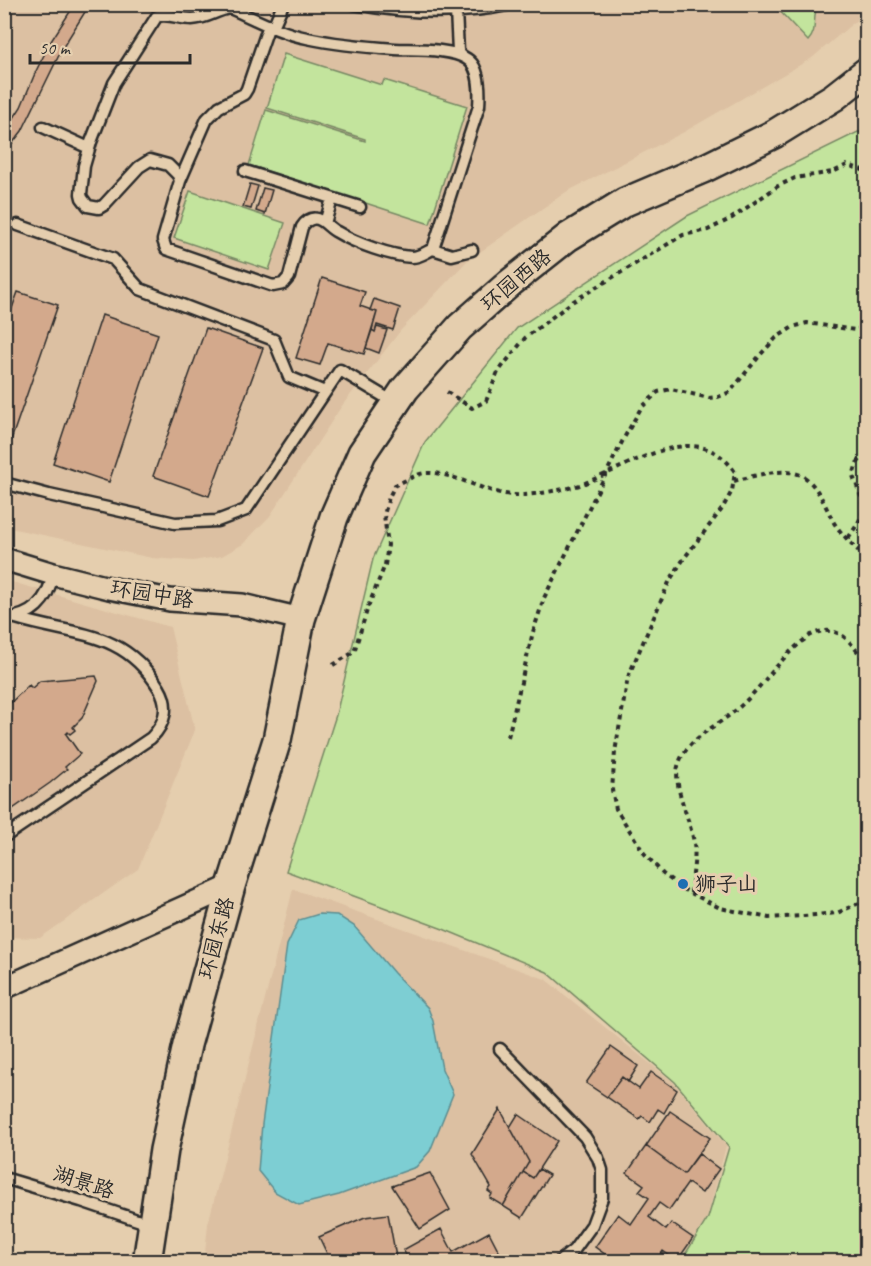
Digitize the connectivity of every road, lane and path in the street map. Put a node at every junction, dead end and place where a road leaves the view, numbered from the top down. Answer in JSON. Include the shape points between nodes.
{"nodes":[{"id":1,"x":283,"y":4,"type":"edge"},
{"id":2,"x":354,"y":4,"type":"edge"},
{"id":3,"x":512,"y":4,"type":"edge"},
{"id":4,"x":456,"y":11,"type":"junction"},
{"id":5,"x":271,"y":26,"type":"junction"},
{"id":6,"x":461,"y":55,"type":"junction"},
{"id":7,"x":867,"y":72,"type":"edge"},
{"id":8,"x":43,"y":127,"type":"dead end"},
{"id":9,"x":89,"y":148,"type":"junction"},
{"id":10,"x":245,"y":171,"type":"dead end"},
{"id":11,"x":867,"y":171,"type":"edge"},
{"id":12,"x":180,"y":181,"type":"junction"},
{"id":13,"x":332,"y":199,"type":"junction"},
{"id":14,"x":360,"y":207,"type":"dead end"},
{"id":15,"x":325,"y":224,"type":"junction"},
{"id":16,"x":18,"y":225,"type":"dead end"},
{"id":17,"x":434,"y":249,"type":"junction"},
{"id":18,"x":472,"y":250,"type":"dead end"},
{"id":19,"x":867,"y":326,"type":"edge"},
{"id":20,"x":325,"y":392,"type":"junction"},
{"id":21,"x":447,"y":392,"type":"dead end"},
{"id":22,"x":395,"y":403,"type":"junction"},
{"id":23,"x":867,"y":454,"type":"edge"},
{"id":24,"x":606,"y":475,"type":"junction"},
{"id":25,"x":734,"y":481,"type":"junction"},
{"id":26,"x":4,"y":483,"type":"edge"},
{"id":27,"x":848,"y":538,"type":"junction"},
{"id":28,"x":4,"y":559,"type":"edge"},
{"id":29,"x":867,"y":559,"type":"edge"},
{"id":30,"x":53,"y":574,"type":"junction"},
{"id":31,"x":10,"y":619,"type":"edge"},
{"id":32,"x":302,"y":619,"type":"junction"},
{"id":33,"x":867,"y":662,"type":"edge"},
{"id":34,"x":333,"y":665,"type":"dead end"},
{"id":35,"x":508,"y":737,"type":"dead end"},
{"id":36,"x":4,"y":837,"type":"edge"},
{"id":37,"x":231,"y":886,"type":"junction"},
{"id":38,"x":691,"y":893,"type":"junction"},
{"id":39,"x":867,"y":900,"type":"edge"},
{"id":40,"x":4,"y":988,"type":"edge"},
{"id":41,"x":500,"y":1049,"type":"dead end"},
{"id":42,"x":4,"y":1178,"type":"edge"},
{"id":43,"x":152,"y":1224,"type":"junction"},
{"id":44,"x":147,"y":1262,"type":"edge"},
{"id":45,"x":559,"y":1262,"type":"edge"}],
"edges":[{"from":1,"to":5,"type":"lane"},
{"from":2,"to":4,"type":"lane","via":[[391,10]]},
{"from":3,"to":4,"type":"lane"},
{"from":4,"to":6,"type":"lane"},
{"from":5,"to":6,"type":"lane","via":[[306,38]]},
{"from":5,"to":9,"type":"lane","via":[[230,8],[206,18],[157,16],[114,83]]},
{"from":5,"to":12,"type":"lane","via":[[247,89],[212,112]]},
{"from":6,"to":17,"type":"lane","via":[[473,64],[479,106]]},
{"from":7,"to":22,"type":"street","name":"环园西路","via":[[774,134],[625,202],[568,237],[460,327]]},
{"from":8,"to":9,"type":"lane"},
{"from":9,"to":12,"type":"lane","via":[[81,194],[93,208],[104,205],[150,160],[168,165]]},
{"from":10,"to":13,"type":"lane"},
{"from":11,"to":21,"type":"path","via":[[847,165],[833,172],[795,178],[732,218],[708,230],[683,235],[572,302],[525,338],[498,372],[486,401],[472,408]]},
{"from":12,"to":15,"type":"lane","via":[[163,240],[166,249],[273,286],[283,284],[289,277],[305,222],[317,219]]},
{"from":13,"to":14,"type":"lane"},
{"from":13,"to":15,"type":"lane"},
{"from":15,"to":17,"type":"lane","via":[[358,243],[400,255],[413,257]]},
{"from":16,"to":20,"type":"lane","via":[[113,259],[140,289],[274,340],[289,377]]},
{"from":17,"to":18,"type":"lane","via":[[452,255]]},
{"from":19,"to":24,"type":"path","via":[[855,330],[807,323],[793,327],[776,338],[730,392],[718,397],[671,389],[658,393],[641,408]]},
{"from":20,"to":22,"type":"lane","via":[[340,370]]},
{"from":20,"to":26,"type":"lane","via":[[246,510],[217,521],[176,523]]},
{"from":22,"to":32,"type":"street","name":"环园西路","via":[[362,453],[334,517]]},
{"from":23,"to":27,"type":"path","via":[[857,463],[853,476],[863,500],[863,514]]},
{"from":24,"to":25,"type":"path","via":[[662,449],[689,446],[710,450],[726,459],[735,472]]},
{"from":24,"to":34,"type":"path","via":[[568,488],[514,495],[424,473],[395,485],[384,515],[386,565],[354,652]]},
{"from":24,"to":35,"type":"path","via":[[544,598]]},
{"from":25,"to":27,"type":"path","via":[[776,472],[798,473],[818,491],[834,523]]},
{"from":25,"to":38,"type":"path","via":[[722,509],[670,580],[642,640],[628,677],[615,752],[612,790],[616,809],[644,853],[663,874]]},
{"from":27,"to":29,"type":"path"},
{"from":28,"to":30,"type":"street","name":"环园中路"},
{"from":30,"to":31,"type":"lane","via":[[51,586],[38,607]]},
{"from":30,"to":32,"type":"street","name":"环园中路","via":[[170,600],[242,605]]},
{"from":31,"to":36,"type":"lane","via":[[93,635],[124,650],[156,683],[166,708],[162,725],[151,738]]},
{"from":32,"to":37,"type":"street","name":"环园东路","via":[[277,740]]},
{"from":33,"to":38,"type":"path","via":[[841,634],[826,630],[810,635],[731,714],[688,748],[678,764],[677,782],[694,844]]},
{"from":37,"to":40,"type":"street"},
{"from":37,"to":43,"type":"street","name":"环园东路","via":[[187,1045]]},
{"from":38,"to":39,"type":"path","via":[[720,908],[769,918],[837,913]]},
{"from":41,"to":45,"type":"lane","via":[[585,1137],[600,1164],[602,1198],[592,1225]]},
{"from":42,"to":43,"type":"lane","name":"湖景路"},
{"from":43,"to":44,"type":"street","name":"环园东路"}]}
